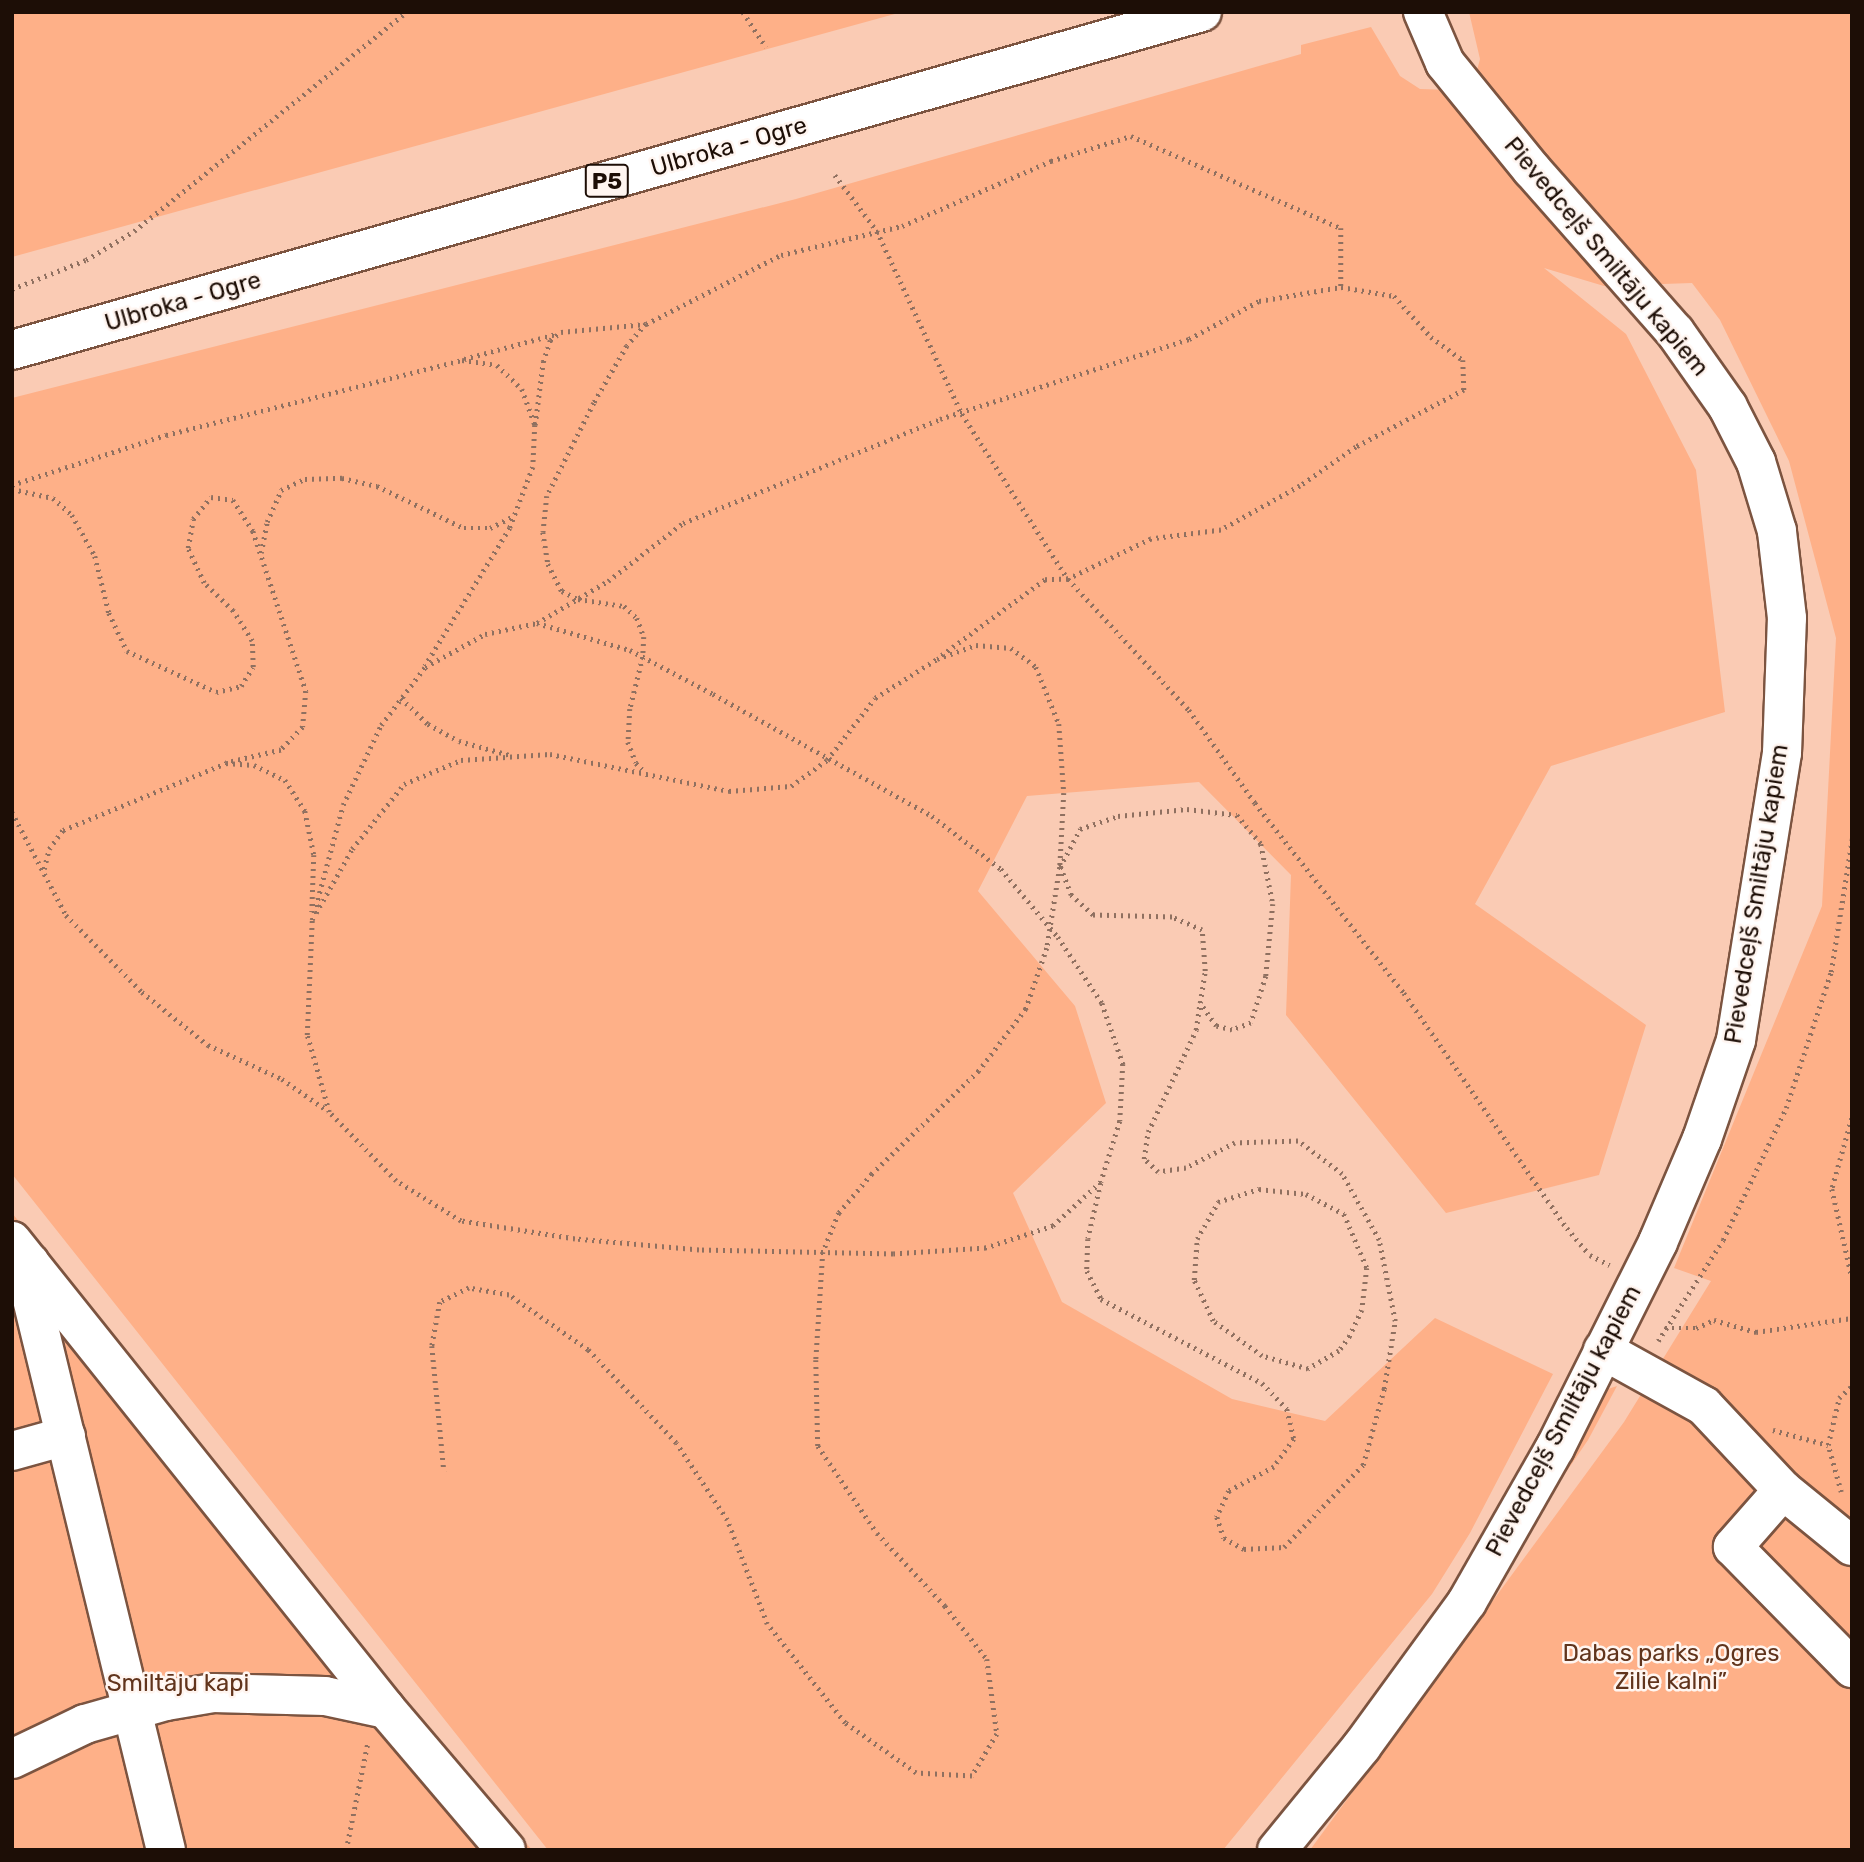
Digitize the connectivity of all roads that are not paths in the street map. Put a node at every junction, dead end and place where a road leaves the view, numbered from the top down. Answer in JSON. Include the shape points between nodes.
{"nodes":[{"id":1,"x":1202,"y":12,"type":"edge"},
{"id":2,"x":1423,"y":12,"type":"edge"},
{"id":3,"x":12,"y":350,"type":"edge"},
{"id":4,"x":21,"y":1252,"type":"edge"},
{"id":5,"x":1603,"y":1350,"type":"junction"},
{"id":6,"x":66,"y":1436,"type":"junction"},
{"id":7,"x":12,"y":1451,"type":"edge"},
{"id":8,"x":1783,"y":1490,"type":"junction"},
{"id":9,"x":1852,"y":1546,"type":"edge"},
{"id":10,"x":1852,"y":1668,"type":"edge"},
{"id":11,"x":132,"y":1710,"type":"junction"},
{"id":12,"x":380,"y":1710,"type":"junction"},
{"id":13,"x":12,"y":1759,"type":"edge"},
{"id":14,"x":166,"y":1850,"type":"edge"},
{"id":15,"x":506,"y":1850,"type":"edge"},
{"id":16,"x":1276,"y":1850,"type":"edge"}],
"edges":[{"from":1,"to":3,"type":"street","name":"Ulbroka - Ogre","number":"P5"},
{"from":2,"to":5,"type":"street","name":"Pievedceļš Smiltāju kapiem","via":[[1445,63],[1675,332],[1728,407],[1756,462],[1777,531],[1787,618],[1782,753],[1736,1040],[1702,1139]]},
{"from":4,"to":6,"type":"street"},
{"from":4,"to":12,"type":"street"},
{"from":5,"to":8,"type":"street","via":[[1704,1406]]},
{"from":5,"to":16,"type":"street","name":"Pievedceļš Smiltāju kapiem","via":[[1555,1448],[1467,1602],[1363,1746]]},
{"from":6,"to":7,"type":"street"},
{"from":6,"to":11,"type":"street"},
{"from":8,"to":9,"type":"street"},
{"from":8,"to":10,"type":"street","via":[[1733,1547]]},
{"from":11,"to":12,"type":"street","via":[[213,1693],[261,1692],[325,1696]]},
{"from":11,"to":13,"type":"street","via":[[85,1724]]},
{"from":11,"to":14,"type":"street"},
{"from":12,"to":15,"type":"street"}]}
